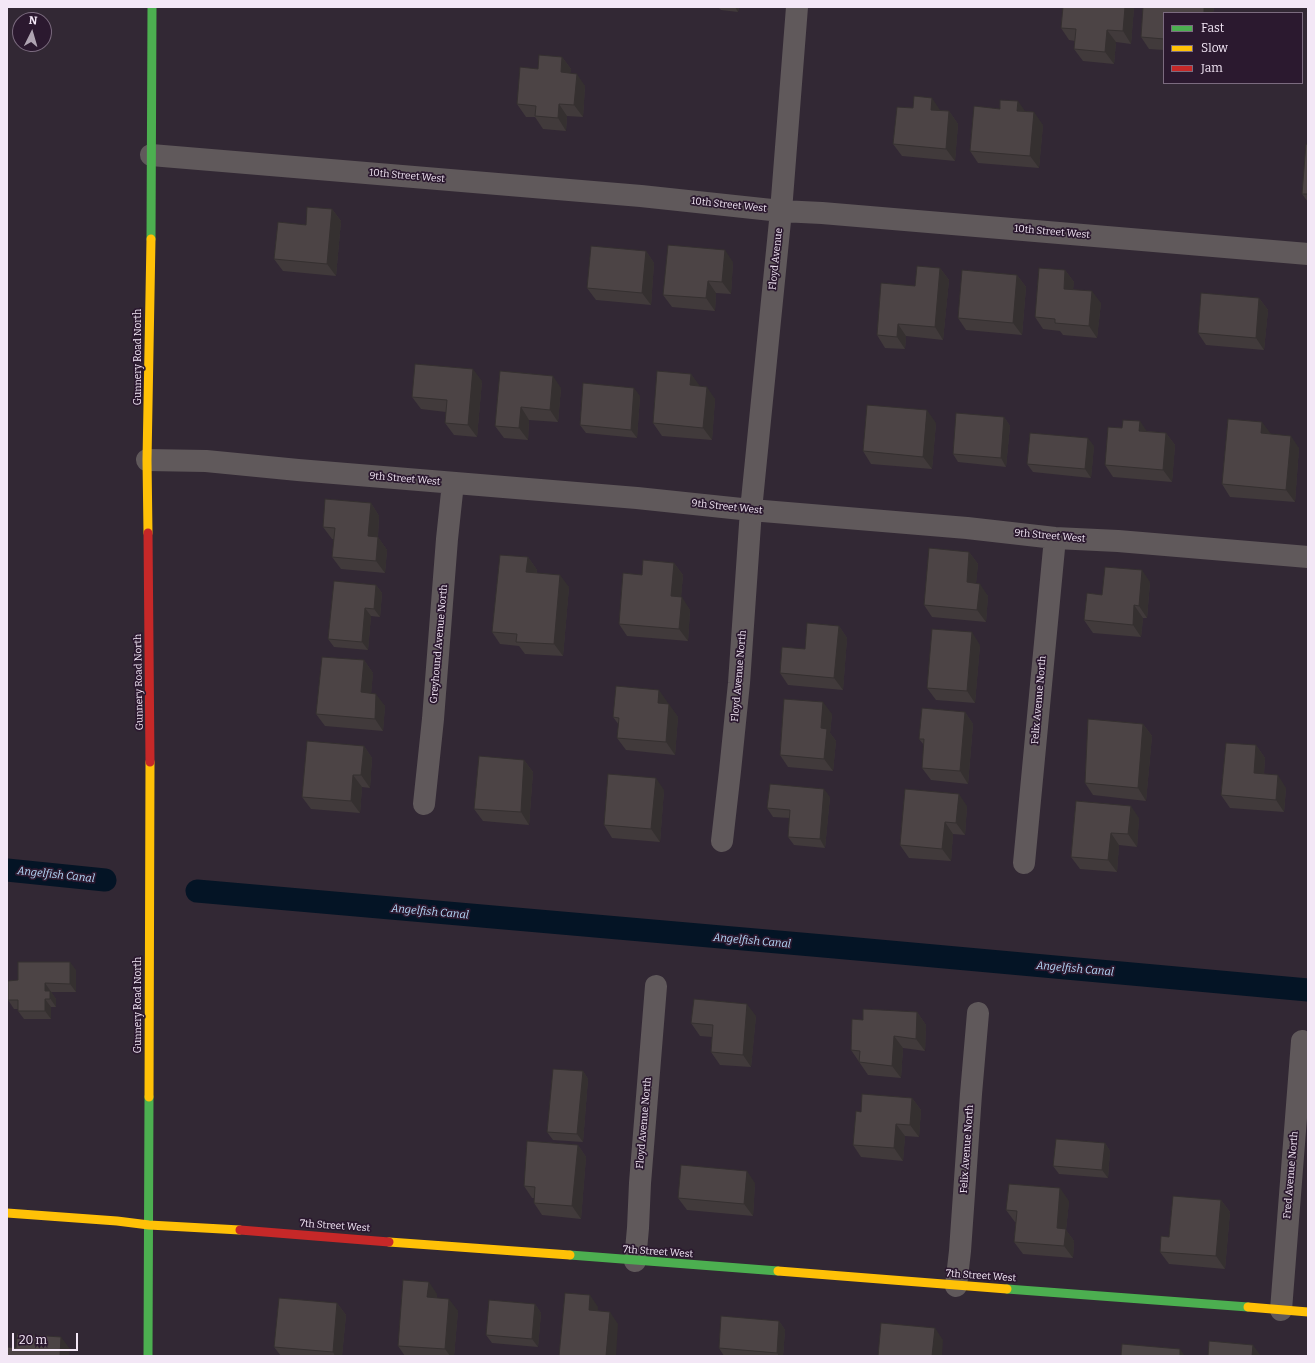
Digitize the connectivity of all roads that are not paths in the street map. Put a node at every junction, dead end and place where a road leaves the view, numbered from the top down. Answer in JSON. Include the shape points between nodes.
{"nodes":[{"id":1,"x":152,"y":7,"type":"edge"},
{"id":2,"x":797,"y":7,"type":"edge"},
{"id":3,"x":151,"y":155,"type":"junction"},
{"id":4,"x":781,"y":211,"type":"junction"},
{"id":5,"x":1308,"y":254,"type":"edge"},
{"id":6,"x":147,"y":460,"type":"junction"},
{"id":7,"x":453,"y":483,"type":"junction"},
{"id":8,"x":751,"y":510,"type":"junction"},
{"id":9,"x":1055,"y":538,"type":"junction"},
{"id":10,"x":1308,"y":557,"type":"edge"},
{"id":11,"x":424,"y":804,"type":"dead end"},
{"id":12,"x":722,"y":841,"type":"dead end"},
{"id":13,"x":1024,"y":862,"type":"dead end"},
{"id":14,"x":656,"y":986,"type":"dead end"},
{"id":15,"x":978,"y":1013,"type":"dead end"},
{"id":16,"x":1302,"y":1041,"type":"dead end"},
{"id":17,"x":7,"y":1213,"type":"edge"},
{"id":18,"x":148,"y":1225,"type":"junction"},
{"id":19,"x":635,"y":1261,"type":"junction"},
{"id":20,"x":956,"y":1286,"type":"junction"},
{"id":21,"x":1281,"y":1310,"type":"junction"},
{"id":22,"x":1308,"y":1312,"type":"edge"},
{"id":23,"x":148,"y":1356,"type":"edge"}],
"edges":[{"from":1,"to":3,"type":"main road","name":"Gunnery Road North"},
{"from":2,"to":4,"type":"street","name":"Floyd Avenue"},
{"from":3,"to":4,"type":"street","name":"10th Street West","via":[[641,196]]},
{"from":3,"to":6,"type":"main road","name":"Gunnery Road North"},
{"from":4,"to":5,"type":"street","name":"10th Street West"},
{"from":4,"to":8,"type":"street","name":"Floyd Avenue"},
{"from":6,"to":7,"type":"street","name":"9th Street West","via":[[206,461]]},
{"from":6,"to":18,"type":"main road","name":"Gunnery Road North","via":[[150,730]]},
{"from":7,"to":8,"type":"street","name":"9th Street West"},
{"from":7,"to":11,"type":"street","name":"Greyhound Avenue North"},
{"from":8,"to":9,"type":"street","name":"9th Street West"},
{"from":8,"to":12,"type":"street","name":"Floyd Avenue North","via":[[738,683]]},
{"from":9,"to":10,"type":"street","name":"9th Street West"},
{"from":9,"to":13,"type":"street","name":"Felix Avenue North"},
{"from":14,"to":19,"type":"street","name":"Floyd Avenue North"},
{"from":15,"to":20,"type":"street","name":"Felix Avenue North"},
{"from":16,"to":21,"type":"street","name":"Fred Avenue North"},
{"from":17,"to":18,"type":"main road","name":"7th Street West"},
{"from":18,"to":19,"type":"main road","name":"7th Street West"},
{"from":18,"to":23,"type":"main road","name":"Gunnery Road North"},
{"from":19,"to":20,"type":"main road","name":"7th Street West"},
{"from":20,"to":21,"type":"main road","name":"7th Street West"},
{"from":21,"to":22,"type":"main road","name":"7th Street West"}]}
